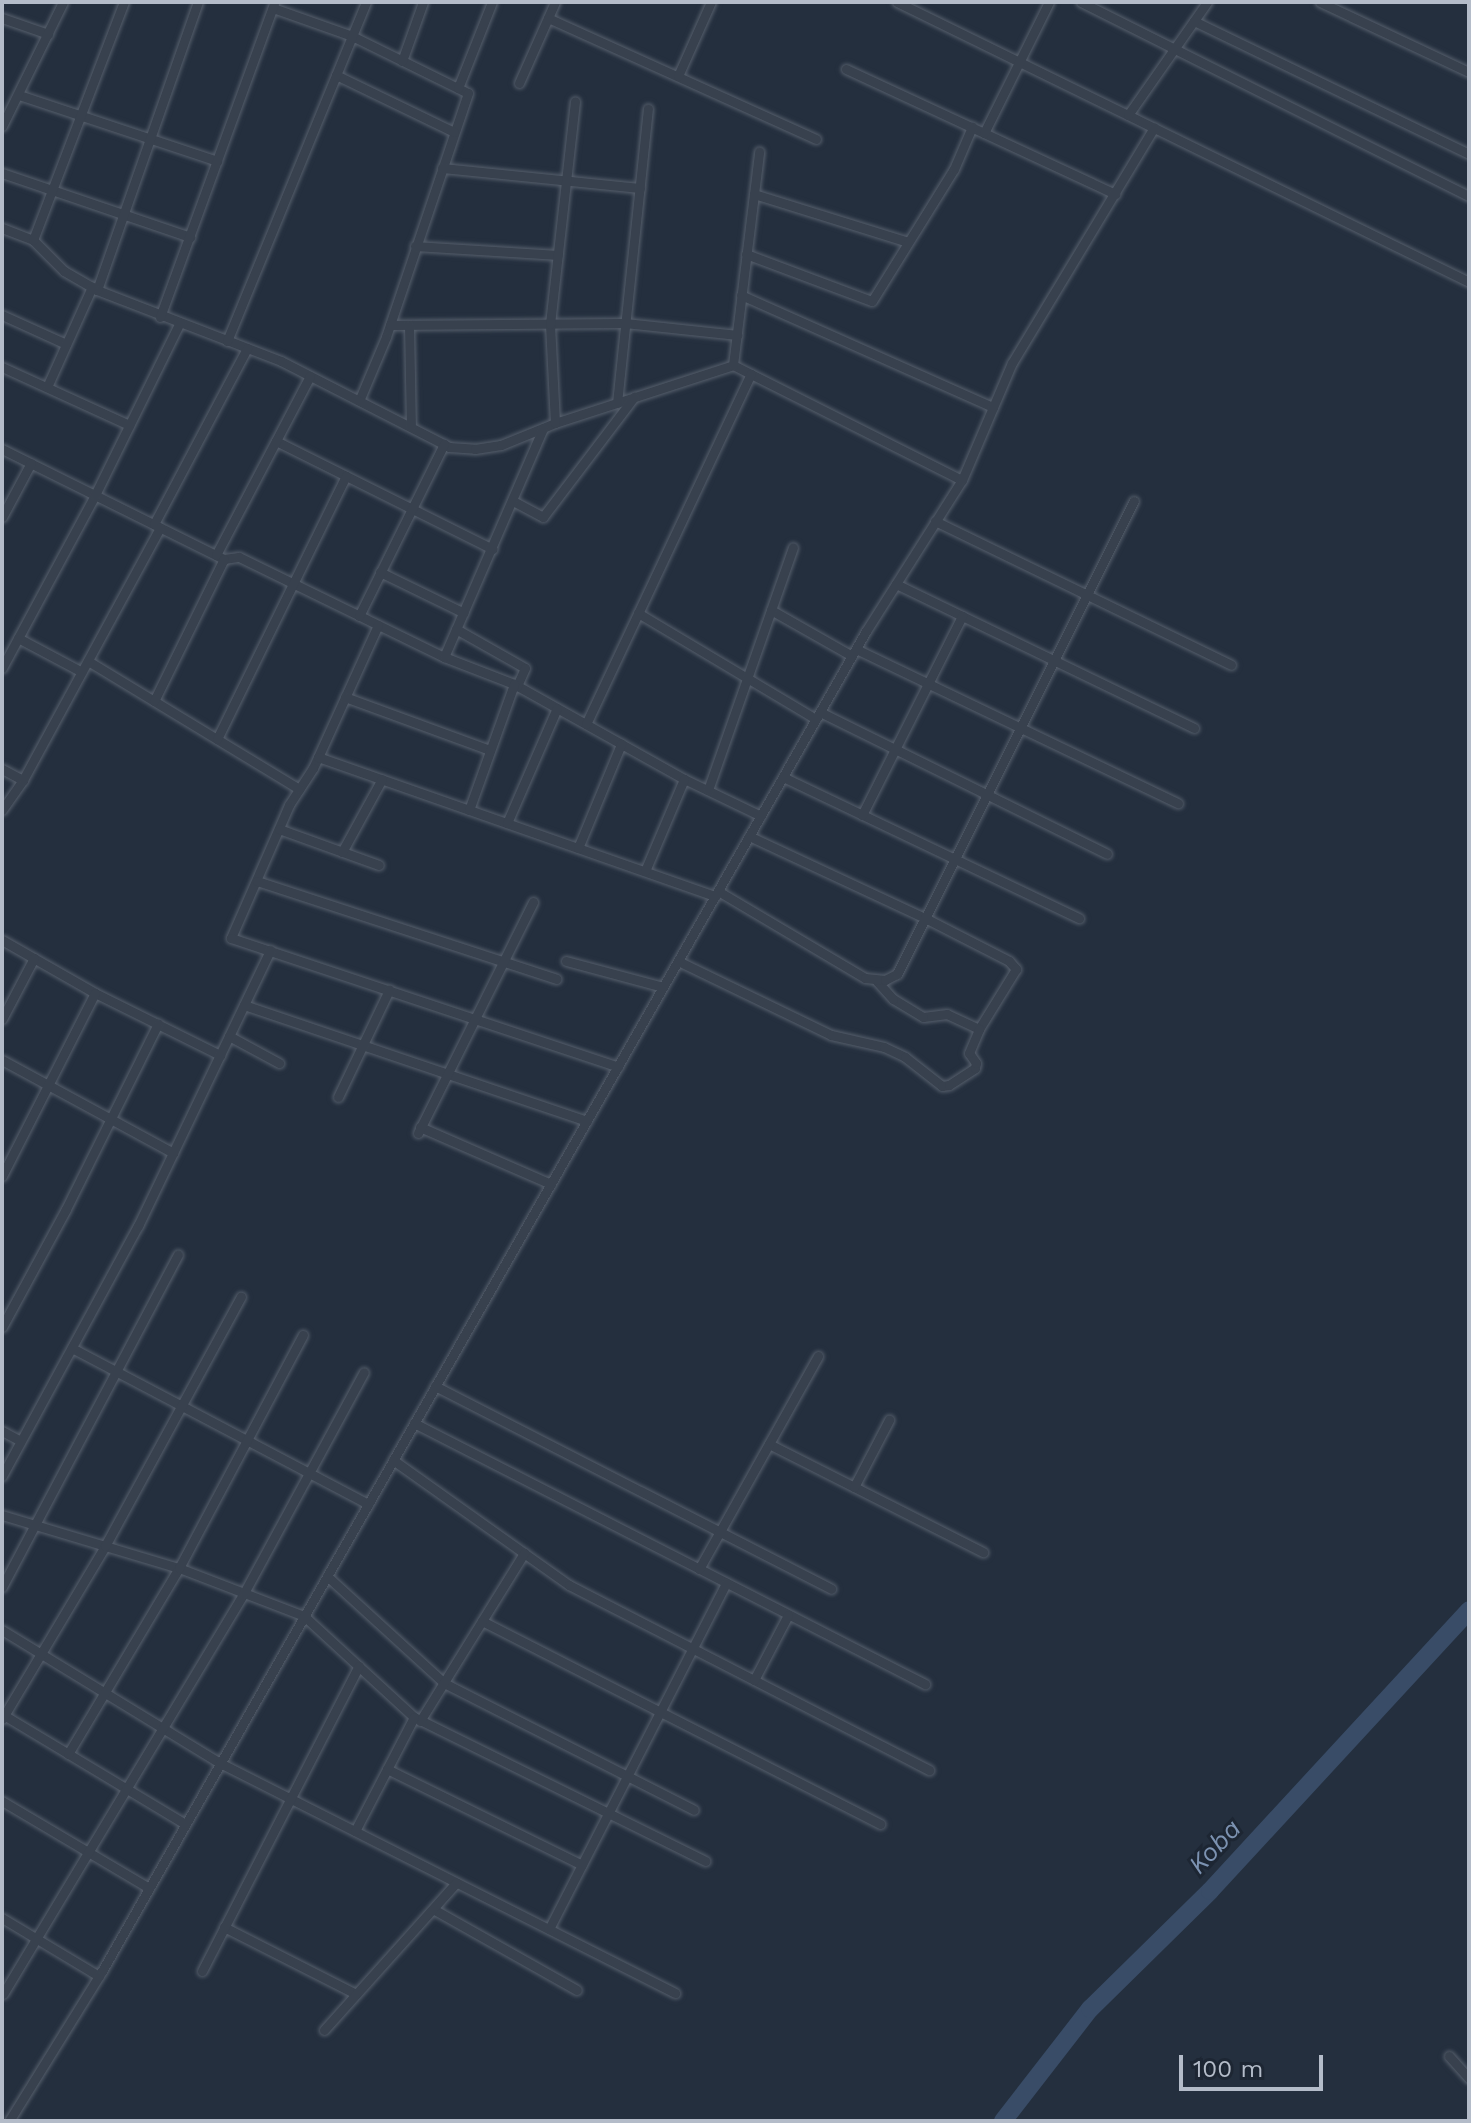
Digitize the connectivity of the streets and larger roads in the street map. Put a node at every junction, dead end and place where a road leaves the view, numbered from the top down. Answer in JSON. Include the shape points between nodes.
{"nodes":[{"id":1,"x":63,"y":2,"type":"edge"},
{"id":2,"x":124,"y":2,"type":"edge"},
{"id":3,"x":198,"y":2,"type":"edge"},
{"id":4,"x":366,"y":2,"type":"edge"},
{"id":5,"x":423,"y":2,"type":"edge"},
{"id":6,"x":492,"y":2,"type":"edge"},
{"id":7,"x":555,"y":2,"type":"edge"},
{"id":8,"x":711,"y":2,"type":"edge"},
{"id":9,"x":897,"y":2,"type":"edge"},
{"id":10,"x":1049,"y":2,"type":"edge"},
{"id":11,"x":1081,"y":2,"type":"edge"},
{"id":12,"x":1207,"y":2,"type":"edge"},
{"id":13,"x":1320,"y":2,"type":"edge"},
{"id":14,"x":274,"y":5,"type":"edge"},
{"id":15,"x":2,"y":18,"type":"edge"},
{"id":16,"x":548,"y":18,"type":"junction"},
{"id":17,"x":1194,"y":21,"type":"junction"},
{"id":18,"x":48,"y":34,"type":"junction"},
{"id":19,"x":352,"y":36,"type":"junction"},
{"id":20,"x":1174,"y":49,"type":"junction"},
{"id":21,"x":402,"y":61,"type":"junction"},
{"id":22,"x":1020,"y":62,"type":"junction"},
{"id":23,"x":846,"y":69,"type":"dead end"},
{"id":24,"x":1469,"y":72,"type":"edge"},
{"id":25,"x":336,"y":75,"type":"junction"},
{"id":26,"x":678,"y":76,"type":"junction"},
{"id":27,"x":519,"y":83,"type":"dead end"},
{"id":28,"x":458,"y":88,"type":"junction"},
{"id":29,"x":19,"y":95,"type":"junction"},
{"id":30,"x":575,"y":101,"type":"dead end"},
{"id":31,"x":648,"y":109,"type":"dead end"},
{"id":32,"x":80,"y":115,"type":"junction"},
{"id":33,"x":1128,"y":115,"type":"junction"},
{"id":34,"x":2,"y":126,"type":"edge"},
{"id":35,"x":972,"y":127,"type":"junction"},
{"id":36,"x":1154,"y":128,"type":"junction"},
{"id":37,"x":454,"y":132,"type":"junction"},
{"id":38,"x":984,"y":133,"type":"junction"},
{"id":39,"x":150,"y":139,"type":"junction"},
{"id":40,"x":816,"y":139,"type":"dead end"},
{"id":41,"x":759,"y":152,"type":"dead end"},
{"id":42,"x":1469,"y":154,"type":"edge"},
{"id":43,"x":217,"y":161,"type":"junction"},
{"id":44,"x":442,"y":168,"type":"junction"},
{"id":45,"x":2,"y":173,"type":"edge"},
{"id":46,"x":566,"y":181,"type":"junction"},
{"id":47,"x":640,"y":188,"type":"junction"},
{"id":48,"x":52,"y":190,"type":"junction"},
{"id":49,"x":754,"y":194,"type":"junction"},
{"id":50,"x":1115,"y":194,"type":"junction"},
{"id":51,"x":1469,"y":196,"type":"edge"},
{"id":52,"x":123,"y":214,"type":"junction"},
{"id":53,"x":2,"y":228,"type":"edge"},
{"id":54,"x":190,"y":237,"type":"junction"},
{"id":55,"x":33,"y":240,"type":"junction"},
{"id":56,"x":908,"y":242,"type":"junction"},
{"id":57,"x":415,"y":246,"type":"junction"},
{"id":58,"x":746,"y":254,"type":"junction"},
{"id":59,"x":558,"y":255,"type":"junction"},
{"id":60,"x":1469,"y":282,"type":"edge"},
{"id":61,"x":94,"y":288,"type":"junction"},
{"id":62,"x":741,"y":295,"type":"junction"},
{"id":63,"x":2,"y":315,"type":"edge"},
{"id":64,"x":160,"y":317,"type":"junction"},
{"id":65,"x":625,"y":323,"type":"junction"},
{"id":66,"x":179,"y":324,"type":"junction"},
{"id":67,"x":550,"y":324,"type":"junction"},
{"id":68,"x":390,"y":325,"type":"junction"},
{"id":69,"x":409,"y":325,"type":"junction"},
{"id":70,"x":737,"y":335,"type":"junction"},
{"id":71,"x":227,"y":341,"type":"junction"},
{"id":72,"x":66,"y":344,"type":"junction"},
{"id":73,"x":247,"y":348,"type":"junction"},
{"id":74,"x":733,"y":365,"type":"junction"},
{"id":75,"x":2,"y":367,"type":"edge"},
{"id":76,"x":751,"y":374,"type":"junction"},
{"id":77,"x":310,"y":376,"type":"junction"},
{"id":78,"x":47,"y":387,"type":"junction"},
{"id":79,"x":635,"y":397,"type":"junction"},
{"id":80,"x":359,"y":401,"type":"junction"},
{"id":81,"x":617,"y":403,"type":"junction"},
{"id":82,"x":993,"y":407,"type":"junction"},
{"id":83,"x":555,"y":423,"type":"junction"},
{"id":84,"x":129,"y":425,"type":"junction"},
{"id":85,"x":411,"y":427,"type":"junction"},
{"id":86,"x":543,"y":428,"type":"junction"},
{"id":87,"x":276,"y":441,"type":"junction"},
{"id":88,"x":444,"y":444,"type":"junction"},
{"id":89,"x":2,"y":449,"type":"edge"},
{"id":90,"x":31,"y":463,"type":"junction"},
{"id":91,"x":346,"y":476,"type":"junction"},
{"id":92,"x":962,"y":480,"type":"junction"},
{"id":93,"x":95,"y":495,"type":"junction"},
{"id":94,"x":513,"y":501,"type":"junction"},
{"id":95,"x":1134,"y":501,"type":"dead end"},
{"id":96,"x":412,"y":509,"type":"junction"},
{"id":97,"x":2,"y":517,"type":"edge"},
{"id":98,"x":935,"y":521,"type":"junction"},
{"id":99,"x":157,"y":526,"type":"junction"},
{"id":100,"x":793,"y":547,"type":"dead end"},
{"id":101,"x":493,"y":549,"type":"junction"},
{"id":102,"x":220,"y":557,"type":"junction"},
{"id":103,"x":380,"y":572,"type":"junction"},
{"id":104,"x":293,"y":583,"type":"junction"},
{"id":105,"x":896,"y":584,"type":"junction"},
{"id":106,"x":1087,"y":595,"type":"junction"},
{"id":107,"x":771,"y":610,"type":"junction"},
{"id":108,"x":464,"y":613,"type":"junction"},
{"id":109,"x":638,"y":613,"type":"junction"},
{"id":110,"x":359,"y":616,"type":"junction"},
{"id":111,"x":962,"y":616,"type":"junction"},
{"id":112,"x":378,"y":625,"type":"junction"},
{"id":113,"x":456,"y":629,"type":"junction"},
{"id":114,"x":18,"y":638,"type":"junction"},
{"id":115,"x":854,"y":653,"type":"junction"},
{"id":116,"x":444,"y":657,"type":"junction"},
{"id":117,"x":1054,"y":660,"type":"junction"},
{"id":118,"x":88,"y":661,"type":"junction"},
{"id":119,"x":1231,"y":665,"type":"dead end"},
{"id":120,"x":2,"y":668,"type":"edge"},
{"id":121,"x":82,"y":672,"type":"junction"},
{"id":122,"x":747,"y":678,"type":"junction"},
{"id":123,"x":928,"y":683,"type":"junction"},
{"id":124,"x":516,"y":685,"type":"junction"},
{"id":125,"x":345,"y":697,"type":"junction"},
{"id":126,"x":154,"y":701,"type":"junction"},
{"id":127,"x":557,"y":708,"type":"junction"},
{"id":128,"x":818,"y":716,"type":"junction"},
{"id":129,"x":586,"y":724,"type":"junction"},
{"id":130,"x":1020,"y":728,"type":"junction"},
{"id":131,"x":1194,"y":728,"type":"dead end"},
{"id":132,"x":217,"y":739,"type":"junction"},
{"id":133,"x":621,"y":744,"type":"junction"},
{"id":134,"x":895,"y":749,"type":"junction"},
{"id":135,"x":490,"y":750,"type":"junction"},
{"id":136,"x":318,"y":757,"type":"junction"},
{"id":137,"x":2,"y":769,"type":"edge"},
{"id":138,"x":783,"y":777,"type":"junction"},
{"id":139,"x":382,"y":779,"type":"junction"},
{"id":140,"x":684,"y":779,"type":"junction"},
{"id":141,"x":23,"y":780,"type":"junction"},
{"id":142,"x":299,"y":789,"type":"junction"},
{"id":143,"x":708,"y":790,"type":"junction"},
{"id":144,"x":987,"y":794,"type":"junction"},
{"id":145,"x":1178,"y":803,"type":"dead end"},
{"id":146,"x":2,"y":810,"type":"edge"},
{"id":147,"x":469,"y":810,"type":"junction"},
{"id":148,"x":862,"y":815,"type":"junction"},
{"id":149,"x":761,"y":816,"type":"junction"},
{"id":150,"x":507,"y":823,"type":"junction"},
{"id":151,"x":279,"y":829,"type":"junction"},
{"id":152,"x":749,"y":836,"type":"junction"},
{"id":153,"x":578,"y":848,"type":"junction"},
{"id":154,"x":342,"y":852,"type":"junction"},
{"id":155,"x":1107,"y":854,"type":"dead end"},
{"id":156,"x":955,"y":859,"type":"junction"},
{"id":157,"x":379,"y":865,"type":"dead end"},
{"id":158,"x":645,"y":871,"type":"junction"},
{"id":159,"x":257,"y":881,"type":"junction"},
{"id":160,"x":716,"y":893,"type":"junction"},
{"id":161,"x":533,"y":902,"type":"dead end"},
{"id":162,"x":925,"y":918,"type":"junction"},
{"id":163,"x":1079,"y":918,"type":"dead end"},
{"id":164,"x":2,"y":940,"type":"edge"},
{"id":165,"x":270,"y":950,"type":"junction"},
{"id":166,"x":34,"y":958,"type":"junction"},
{"id":167,"x":566,"y":961,"type":"dead end"},
{"id":168,"x":678,"y":961,"type":"junction"},
{"id":169,"x":503,"y":962,"type":"junction"},
{"id":170,"x":556,"y":979,"type":"dead end"},
{"id":171,"x":877,"y":981,"type":"junction"},
{"id":172,"x":663,"y":987,"type":"junction"},
{"id":173,"x":389,"y":990,"type":"junction"},
{"id":174,"x":95,"y":993,"type":"junction"},
{"id":175,"x":244,"y":1005,"type":"junction"},
{"id":176,"x":475,"y":1018,"type":"junction"},
{"id":177,"x":2,"y":1019,"type":"edge"},
{"id":178,"x":158,"y":1024,"type":"junction"},
{"id":179,"x":979,"y":1029,"type":"junction"},
{"id":180,"x":229,"y":1036,"type":"junction"},
{"id":181,"x":363,"y":1045,"type":"junction"},
{"id":182,"x":220,"y":1055,"type":"junction"},
{"id":183,"x":2,"y":1060,"type":"edge"},
{"id":184,"x":279,"y":1063,"type":"dead end"},
{"id":185,"x":618,"y":1067,"type":"junction"},
{"id":186,"x":448,"y":1073,"type":"junction"},
{"id":187,"x":48,"y":1085,"type":"junction"},
{"id":188,"x":338,"y":1097,"type":"dead end"},
{"id":189,"x":110,"y":1119,"type":"junction"},
{"id":190,"x":587,"y":1121,"type":"junction"},
{"id":191,"x":173,"y":1153,"type":"junction"},
{"id":192,"x":2,"y":1176,"type":"edge"},
{"id":193,"x":551,"y":1184,"type":"junction"},
{"id":194,"x":178,"y":1255,"type":"dead end"},
{"id":195,"x":241,"y":1297,"type":"dead end"},
{"id":196,"x":2,"y":1327,"type":"edge"},
{"id":197,"x":303,"y":1335,"type":"dead end"},
{"id":198,"x":72,"y":1348,"type":"junction"},
{"id":199,"x":818,"y":1356,"type":"dead end"},
{"id":200,"x":116,"y":1371,"type":"junction"},
{"id":201,"x":364,"y":1372,"type":"dead end"},
{"id":202,"x":435,"y":1386,"type":"junction"},
{"id":203,"x":182,"y":1406,"type":"junction"},
{"id":204,"x":889,"y":1420,"type":"dead end"},
{"id":205,"x":414,"y":1423,"type":"junction"},
{"id":206,"x":2,"y":1431,"type":"edge"},
{"id":207,"x":247,"y":1440,"type":"junction"},
{"id":208,"x":21,"y":1441,"type":"junction"},
{"id":209,"x":769,"y":1444,"type":"junction"},
{"id":210,"x":393,"y":1460,"type":"junction"},
{"id":211,"x":309,"y":1473,"type":"junction"},
{"id":212,"x":2,"y":1476,"type":"edge"},
{"id":213,"x":854,"y":1487,"type":"junction"},
{"id":214,"x":368,"y":1504,"type":"junction"},
{"id":215,"x":2,"y":1515,"type":"edge"},
{"id":216,"x":35,"y":1525,"type":"junction"},
{"id":217,"x":720,"y":1532,"type":"junction"},
{"id":218,"x":105,"y":1546,"type":"junction"},
{"id":219,"x":983,"y":1552,"type":"dead end"},
{"id":220,"x":524,"y":1553,"type":"junction"},
{"id":221,"x":179,"y":1568,"type":"junction"},
{"id":222,"x":699,"y":1569,"type":"junction"},
{"id":223,"x":327,"y":1576,"type":"junction"},
{"id":224,"x":726,"y":1583,"type":"junction"},
{"id":225,"x":2,"y":1587,"type":"edge"},
{"id":226,"x":831,"y":1589,"type":"dead end"},
{"id":227,"x":244,"y":1593,"type":"junction"},
{"id":228,"x":788,"y":1615,"type":"junction"},
{"id":229,"x":304,"y":1616,"type":"junction"},
{"id":230,"x":482,"y":1621,"type":"junction"},
{"id":231,"x":2,"y":1630,"type":"edge"},
{"id":232,"x":692,"y":1648,"type":"junction"},
{"id":233,"x":41,"y":1654,"type":"junction"},
{"id":234,"x":359,"y":1666,"type":"junction"},
{"id":235,"x":754,"y":1680,"type":"junction"},
{"id":236,"x":444,"y":1683,"type":"junction"},
{"id":237,"x":925,"y":1684,"type":"dead end"},
{"id":238,"x":105,"y":1693,"type":"junction"},
{"id":239,"x":660,"y":1712,"type":"junction"},
{"id":240,"x":3,"y":1716,"type":"edge"},
{"id":241,"x":417,"y":1719,"type":"junction"},
{"id":242,"x":163,"y":1728,"type":"junction"},
{"id":243,"x":68,"y":1754,"type":"junction"},
{"id":244,"x":220,"y":1763,"type":"junction"},
{"id":245,"x":387,"y":1769,"type":"junction"},
{"id":246,"x":929,"y":1770,"type":"dead end"},
{"id":247,"x":627,"y":1776,"type":"junction"},
{"id":248,"x":126,"y":1789,"type":"junction"},
{"id":249,"x":291,"y":1798,"type":"junction"},
{"id":250,"x":2,"y":1801,"type":"edge"},
{"id":251,"x":694,"y":1810,"type":"dead end"},
{"id":252,"x":608,"y":1813,"type":"junction"},
{"id":253,"x":185,"y":1824,"type":"junction"},
{"id":254,"x":880,"y":1824,"type":"dead end"},
{"id":255,"x":355,"y":1831,"type":"junction"},
{"id":256,"x":88,"y":1852,"type":"junction"},
{"id":257,"x":705,"y":1861,"type":"dead end"},
{"id":258,"x":582,"y":1865,"type":"junction"},
{"id":259,"x":456,"y":1883,"type":"junction"},
{"id":260,"x":149,"y":1888,"type":"junction"},
{"id":261,"x":433,"y":1909,"type":"junction"},
{"id":262,"x":2,"y":1918,"type":"edge"},
{"id":263,"x":224,"y":1927,"type":"junction"},
{"id":264,"x":549,"y":1929,"type":"junction"},
{"id":265,"x":36,"y":1938,"type":"junction"},
{"id":266,"x":202,"y":1971,"type":"dead end"},
{"id":267,"x":99,"y":1976,"type":"junction"},
{"id":268,"x":577,"y":1990,"type":"dead end"},
{"id":269,"x":675,"y":1993,"type":"dead end"},
{"id":270,"x":3,"y":1994,"type":"edge"},
{"id":271,"x":356,"y":1994,"type":"junction"},
{"id":272,"x":324,"y":2030,"type":"dead end"},
{"id":273,"x":1449,"y":2056,"type":"dead end"},
{"id":274,"x":1469,"y":2078,"type":"edge"},
{"id":275,"x":9,"y":2121,"type":"edge"}],
"edges":[{"from":1,"to":18,"type":"street"},
{"from":2,"to":32,"type":"street"},
{"from":3,"to":39,"type":"street"},
{"from":4,"to":19,"type":"street"},
{"from":5,"to":21,"type":"street"},
{"from":6,"to":28,"type":"street"},
{"from":7,"to":16,"type":"street"},
{"from":8,"to":26,"type":"street"},
{"from":9,"to":22,"type":"street"},
{"from":10,"to":22,"type":"street"},
{"from":11,"to":20,"type":"street"},
{"from":12,"to":17,"type":"street"},
{"from":13,"to":24,"type":"street"},
{"from":14,"to":19,"type":"street"},
{"from":14,"to":43,"type":"street"},
{"from":15,"to":18,"type":"street"},
{"from":16,"to":26,"type":"street"},
{"from":16,"to":27,"type":"street"},
{"from":17,"to":20,"type":"street"},
{"from":17,"to":42,"type":"street"},
{"from":18,"to":29,"type":"street"},
{"from":19,"to":21,"type":"street"},
{"from":19,"to":25,"type":"street"},
{"from":20,"to":33,"type":"street"},
{"from":20,"to":51,"type":"street"},
{"from":21,"to":28,"type":"street"},
{"from":22,"to":33,"type":"street"},
{"from":22,"to":38,"type":"street"},
{"from":23,"to":35,"type":"street"},
{"from":25,"to":37,"type":"street"},
{"from":25,"to":71,"type":"street"},
{"from":26,"to":40,"type":"street"},
{"from":28,"to":37,"type":"street","via":[[468,93]]},
{"from":29,"to":32,"type":"street"},
{"from":29,"to":34,"type":"street"},
{"from":30,"to":46,"type":"street"},
{"from":31,"to":47,"type":"street"},
{"from":32,"to":39,"type":"street"},
{"from":32,"to":48,"type":"street"},
{"from":33,"to":36,"type":"street"},
{"from":35,"to":38,"type":"street"},
{"from":35,"to":56,"type":"street","via":[[954,169]]},
{"from":36,"to":50,"type":"street"},
{"from":36,"to":60,"type":"street"},
{"from":37,"to":44,"type":"street"},
{"from":38,"to":50,"type":"street"},
{"from":39,"to":43,"type":"street"},
{"from":39,"to":52,"type":"street"},
{"from":41,"to":49,"type":"street"},
{"from":43,"to":54,"type":"street"},
{"from":44,"to":46,"type":"street"},
{"from":44,"to":57,"type":"street"},
{"from":45,"to":48,"type":"street"},
{"from":46,"to":47,"type":"street"},
{"from":46,"to":59,"type":"street"},
{"from":47,"to":65,"type":"street"},
{"from":48,"to":52,"type":"street"},
{"from":48,"to":55,"type":"street"},
{"from":49,"to":56,"type":"street"},
{"from":49,"to":58,"type":"street"},
{"from":50,"to":82,"type":"street","via":[[1012,363]]},
{"from":52,"to":54,"type":"street"},
{"from":52,"to":61,"type":"street"},
{"from":53,"to":55,"type":"street"},
{"from":54,"to":64,"type":"street"},
{"from":55,"to":61,"type":"street","via":[[64,271]]},
{"from":56,"to":58,"type":"street","via":[[872,301]]},
{"from":57,"to":59,"type":"street"},
{"from":57,"to":68,"type":"street"},
{"from":58,"to":62,"type":"street"},
{"from":59,"to":67,"type":"street"},
{"from":61,"to":64,"type":"street"},
{"from":61,"to":72,"type":"street"},
{"from":62,"to":70,"type":"street"},
{"from":62,"to":82,"type":"street"},
{"from":63,"to":72,"type":"street"},
{"from":64,"to":66,"type":"street"},
{"from":65,"to":67,"type":"street"},
{"from":65,"to":70,"type":"street"},
{"from":65,"to":81,"type":"street"},
{"from":66,"to":71,"type":"street"},
{"from":66,"to":84,"type":"street"},
{"from":67,"to":69,"type":"street"},
{"from":67,"to":83,"type":"street"},
{"from":68,"to":69,"type":"street"},
{"from":68,"to":80,"type":"street"},
{"from":69,"to":85,"type":"street"},
{"from":70,"to":74,"type":"street"},
{"from":71,"to":73,"type":"street"},
{"from":72,"to":78,"type":"street"},
{"from":73,"to":77,"type":"street"},
{"from":73,"to":99,"type":"street"},
{"from":74,"to":76,"type":"street"},
{"from":74,"to":79,"type":"street"},
{"from":75,"to":78,"type":"street"},
{"from":76,"to":92,"type":"street"},
{"from":76,"to":109,"type":"street"},
{"from":77,"to":80,"type":"street"},
{"from":77,"to":87,"type":"street"},
{"from":78,"to":84,"type":"street"},
{"from":79,"to":81,"type":"street"},
{"from":79,"to":94,"type":"street","via":[[543,517]]},
{"from":80,"to":85,"type":"street"},
{"from":81,"to":83,"type":"street"},
{"from":82,"to":92,"type":"street"},
{"from":83,"to":86,"type":"street"},
{"from":84,"to":93,"type":"street"},
{"from":85,"to":88,"type":"street"},
{"from":86,"to":88,"type":"street","via":[[501,445],[475,449]]},
{"from":86,"to":94,"type":"street"},
{"from":87,"to":91,"type":"street"},
{"from":87,"to":102,"type":"street"},
{"from":88,"to":96,"type":"street"},
{"from":89,"to":90,"type":"street"},
{"from":90,"to":93,"type":"street"},
{"from":90,"to":97,"type":"street"},
{"from":91,"to":96,"type":"street"},
{"from":91,"to":104,"type":"street"},
{"from":92,"to":98,"type":"street"},
{"from":93,"to":99,"type":"street"},
{"from":93,"to":114,"type":"street"},
{"from":94,"to":101,"type":"street"},
{"from":95,"to":106,"type":"street"},
{"from":96,"to":101,"type":"street"},
{"from":96,"to":103,"type":"street"},
{"from":98,"to":105,"type":"street"},
{"from":98,"to":106,"type":"street"},
{"from":99,"to":102,"type":"street"},
{"from":99,"to":118,"type":"street"},
{"from":100,"to":107,"type":"street"},
{"from":101,"to":108,"type":"street"},
{"from":102,"to":104,"type":"street","via":[[239,557]]},
{"from":102,"to":126,"type":"street"},
{"from":103,"to":108,"type":"street"},
{"from":103,"to":110,"type":"street"},
{"from":104,"to":110,"type":"street"},
{"from":104,"to":132,"type":"street"},
{"from":105,"to":111,"type":"street"},
{"from":105,"to":115,"type":"street"},
{"from":106,"to":117,"type":"street"},
{"from":106,"to":119,"type":"street"},
{"from":107,"to":115,"type":"street"},
{"from":107,"to":122,"type":"street"},
{"from":108,"to":113,"type":"street"},
{"from":109,"to":122,"type":"street"},
{"from":109,"to":129,"type":"street"},
{"from":110,"to":112,"type":"street"},
{"from":111,"to":117,"type":"street"},
{"from":111,"to":123,"type":"street"},
{"from":112,"to":116,"type":"street"},
{"from":112,"to":125,"type":"street"},
{"from":113,"to":116,"type":"street"},
{"from":113,"to":124,"type":"street","via":[[525,668]]},
{"from":114,"to":120,"type":"street"},
{"from":114,"to":121,"type":"street"},
{"from":115,"to":123,"type":"street"},
{"from":115,"to":128,"type":"street"},
{"from":116,"to":124,"type":"street"},
{"from":117,"to":130,"type":"street"},
{"from":117,"to":131,"type":"street"},
{"from":118,"to":121,"type":"street"},
{"from":118,"to":126,"type":"street"},
{"from":121,"to":141,"type":"street"},
{"from":122,"to":128,"type":"street"},
{"from":122,"to":143,"type":"street"},
{"from":123,"to":130,"type":"street"},
{"from":123,"to":134,"type":"street"},
{"from":124,"to":127,"type":"street"},
{"from":124,"to":135,"type":"street"},
{"from":125,"to":135,"type":"street"},
{"from":125,"to":136,"type":"street"},
{"from":126,"to":132,"type":"street"},
{"from":127,"to":129,"type":"street"},
{"from":127,"to":150,"type":"street"},
{"from":128,"to":134,"type":"street"},
{"from":128,"to":138,"type":"street"},
{"from":129,"to":133,"type":"street"},
{"from":130,"to":144,"type":"street"},
{"from":130,"to":145,"type":"street"},
{"from":132,"to":142,"type":"street"},
{"from":133,"to":140,"type":"street"},
{"from":133,"to":153,"type":"street"},
{"from":134,"to":144,"type":"street"},
{"from":134,"to":148,"type":"street"},
{"from":135,"to":147,"type":"street"},
{"from":136,"to":139,"type":"street"},
{"from":136,"to":142,"type":"street"},
{"from":137,"to":141,"type":"street"},
{"from":138,"to":148,"type":"street"},
{"from":138,"to":149,"type":"street"},
{"from":139,"to":147,"type":"street"},
{"from":139,"to":154,"type":"street"},
{"from":140,"to":143,"type":"street"},
{"from":140,"to":158,"type":"street"},
{"from":141,"to":146,"type":"street"},
{"from":142,"to":151,"type":"street"},
{"from":143,"to":149,"type":"street"},
{"from":144,"to":155,"type":"street"},
{"from":144,"to":156,"type":"street"},
{"from":147,"to":150,"type":"street"},
{"from":148,"to":156,"type":"street"},
{"from":149,"to":152,"type":"street"},
{"from":150,"to":153,"type":"street"},
{"from":151,"to":154,"type":"street"},
{"from":151,"to":159,"type":"street"},
{"from":152,"to":160,"type":"street"},
{"from":152,"to":162,"type":"street"},
{"from":153,"to":158,"type":"street"},
{"from":154,"to":157,"type":"street"},
{"from":156,"to":162,"type":"street"},
{"from":156,"to":163,"type":"street"},
{"from":158,"to":160,"type":"street"},
{"from":159,"to":165,"type":"street","via":[[231,938]]},
{"from":159,"to":169,"type":"street"},
{"from":160,"to":168,"type":"street"},
{"from":160,"to":171,"type":"street"},
{"from":161,"to":169,"type":"street"},
{"from":162,"to":171,"type":"street","via":[[897,974]]},
{"from":162,"to":179,"type":"street","via":[[1013,964],[1013,978]]},
{"from":164,"to":166,"type":"street"},
{"from":165,"to":173,"type":"street"},
{"from":165,"to":175,"type":"street"},
{"from":166,"to":174,"type":"street"},
{"from":166,"to":177,"type":"street"},
{"from":167,"to":172,"type":"street"},
{"from":168,"to":172,"type":"street"},
{"from":168,"to":179,"type":"street","via":[[831,1035],[884,1047],[942,1086],[977,1066],[969,1053]]},
{"from":169,"to":170,"type":"street"},
{"from":169,"to":176,"type":"street"},
{"from":171,"to":179,"type":"street","via":[[893,999],[923,1017],[947,1014]]},
{"from":172,"to":185,"type":"street"},
{"from":173,"to":176,"type":"street"},
{"from":173,"to":181,"type":"street"},
{"from":174,"to":178,"type":"street"},
{"from":174,"to":187,"type":"street"},
{"from":175,"to":180,"type":"street"},
{"from":175,"to":181,"type":"street"},
{"from":176,"to":185,"type":"street"},
{"from":176,"to":186,"type":"street"},
{"from":178,"to":182,"type":"street"},
{"from":178,"to":189,"type":"street"},
{"from":180,"to":182,"type":"street"},
{"from":180,"to":184,"type":"street"},
{"from":181,"to":186,"type":"street"},
{"from":181,"to":188,"type":"street"},
{"from":182,"to":191,"type":"street"},
{"from":183,"to":187,"type":"street"},
{"from":185,"to":190,"type":"street"},
{"from":186,"to":190,"type":"street"},
{"from":186,"to":193,"type":"street","via":[[419,1130]]},
{"from":187,"to":189,"type":"street"},
{"from":187,"to":192,"type":"street"},
{"from":189,"to":191,"type":"street"},
{"from":189,"to":196,"type":"street"},
{"from":190,"to":193,"type":"street"},
{"from":191,"to":198,"type":"street"},
{"from":193,"to":202,"type":"street"},
{"from":194,"to":200,"type":"street"},
{"from":195,"to":203,"type":"street"},
{"from":197,"to":207,"type":"street"},
{"from":198,"to":200,"type":"street"},
{"from":198,"to":208,"type":"street"},
{"from":199,"to":209,"type":"street"},
{"from":200,"to":203,"type":"street"},
{"from":200,"to":216,"type":"street"},
{"from":201,"to":211,"type":"street"},
{"from":202,"to":205,"type":"street"},
{"from":202,"to":217,"type":"street"},
{"from":203,"to":207,"type":"street"},
{"from":203,"to":218,"type":"street"},
{"from":204,"to":213,"type":"street"},
{"from":205,"to":210,"type":"street"},
{"from":205,"to":222,"type":"street"},
{"from":206,"to":208,"type":"street"},
{"from":207,"to":211,"type":"street"},
{"from":207,"to":221,"type":"street"},
{"from":208,"to":212,"type":"street"},
{"from":209,"to":213,"type":"street"},
{"from":209,"to":217,"type":"street"},
{"from":210,"to":214,"type":"street"},
{"from":210,"to":220,"type":"street"},
{"from":211,"to":214,"type":"street"},
{"from":211,"to":227,"type":"street"},
{"from":213,"to":219,"type":"street"},
{"from":214,"to":223,"type":"street"},
{"from":215,"to":216,"type":"street"},
{"from":216,"to":218,"type":"street"},
{"from":216,"to":225,"type":"street"},
{"from":217,"to":222,"type":"street"},
{"from":217,"to":226,"type":"street"},
{"from":218,"to":221,"type":"street"},
{"from":218,"to":233,"type":"street"},
{"from":220,"to":230,"type":"street"},
{"from":220,"to":232,"type":"street","via":[[569,1585]]},
{"from":221,"to":227,"type":"street"},
{"from":221,"to":238,"type":"street"},
{"from":222,"to":224,"type":"street"},
{"from":223,"to":229,"type":"street"},
{"from":223,"to":236,"type":"street"},
{"from":224,"to":228,"type":"street"},
{"from":224,"to":232,"type":"street"},
{"from":227,"to":229,"type":"street"},
{"from":227,"to":242,"type":"street"},
{"from":228,"to":235,"type":"street"},
{"from":228,"to":237,"type":"street"},
{"from":229,"to":234,"type":"street"},
{"from":229,"to":244,"type":"street"},
{"from":230,"to":236,"type":"street"},
{"from":230,"to":239,"type":"street"},
{"from":231,"to":233,"type":"street"},
{"from":232,"to":235,"type":"street"},
{"from":232,"to":239,"type":"street"},
{"from":233,"to":238,"type":"street"},
{"from":233,"to":240,"type":"street"},
{"from":234,"to":241,"type":"street"},
{"from":234,"to":249,"type":"street"},
{"from":235,"to":246,"type":"street"},
{"from":236,"to":241,"type":"street"},
{"from":236,"to":247,"type":"street"},
{"from":238,"to":242,"type":"street"},
{"from":238,"to":243,"type":"street"},
{"from":239,"to":247,"type":"street"},
{"from":239,"to":254,"type":"street"},
{"from":240,"to":243,"type":"street"},
{"from":241,"to":245,"type":"street"},
{"from":241,"to":252,"type":"street"},
{"from":242,"to":244,"type":"street"},
{"from":242,"to":248,"type":"street"},
{"from":243,"to":248,"type":"street"},
{"from":244,"to":249,"type":"street"},
{"from":244,"to":253,"type":"street"},
{"from":245,"to":255,"type":"street"},
{"from":245,"to":258,"type":"street"},
{"from":247,"to":251,"type":"street"},
{"from":247,"to":252,"type":"street"},
{"from":248,"to":253,"type":"street"},
{"from":248,"to":256,"type":"street"},
{"from":249,"to":255,"type":"street"},
{"from":249,"to":263,"type":"street"},
{"from":250,"to":256,"type":"street"},
{"from":252,"to":257,"type":"street"},
{"from":252,"to":258,"type":"street"},
{"from":253,"to":260,"type":"street"},
{"from":255,"to":259,"type":"street"},
{"from":256,"to":260,"type":"street"},
{"from":256,"to":265,"type":"street"},
{"from":258,"to":264,"type":"street"},
{"from":259,"to":261,"type":"street"},
{"from":259,"to":264,"type":"street"},
{"from":260,"to":267,"type":"street"},
{"from":261,"to":268,"type":"street"},
{"from":261,"to":271,"type":"street"},
{"from":262,"to":265,"type":"street"},
{"from":263,"to":266,"type":"street"},
{"from":263,"to":271,"type":"street"},
{"from":264,"to":269,"type":"street"},
{"from":265,"to":267,"type":"street"},
{"from":265,"to":270,"type":"street"},
{"from":267,"to":275,"type":"street"},
{"from":271,"to":272,"type":"street"},
{"from":273,"to":274,"type":"street"}]}
